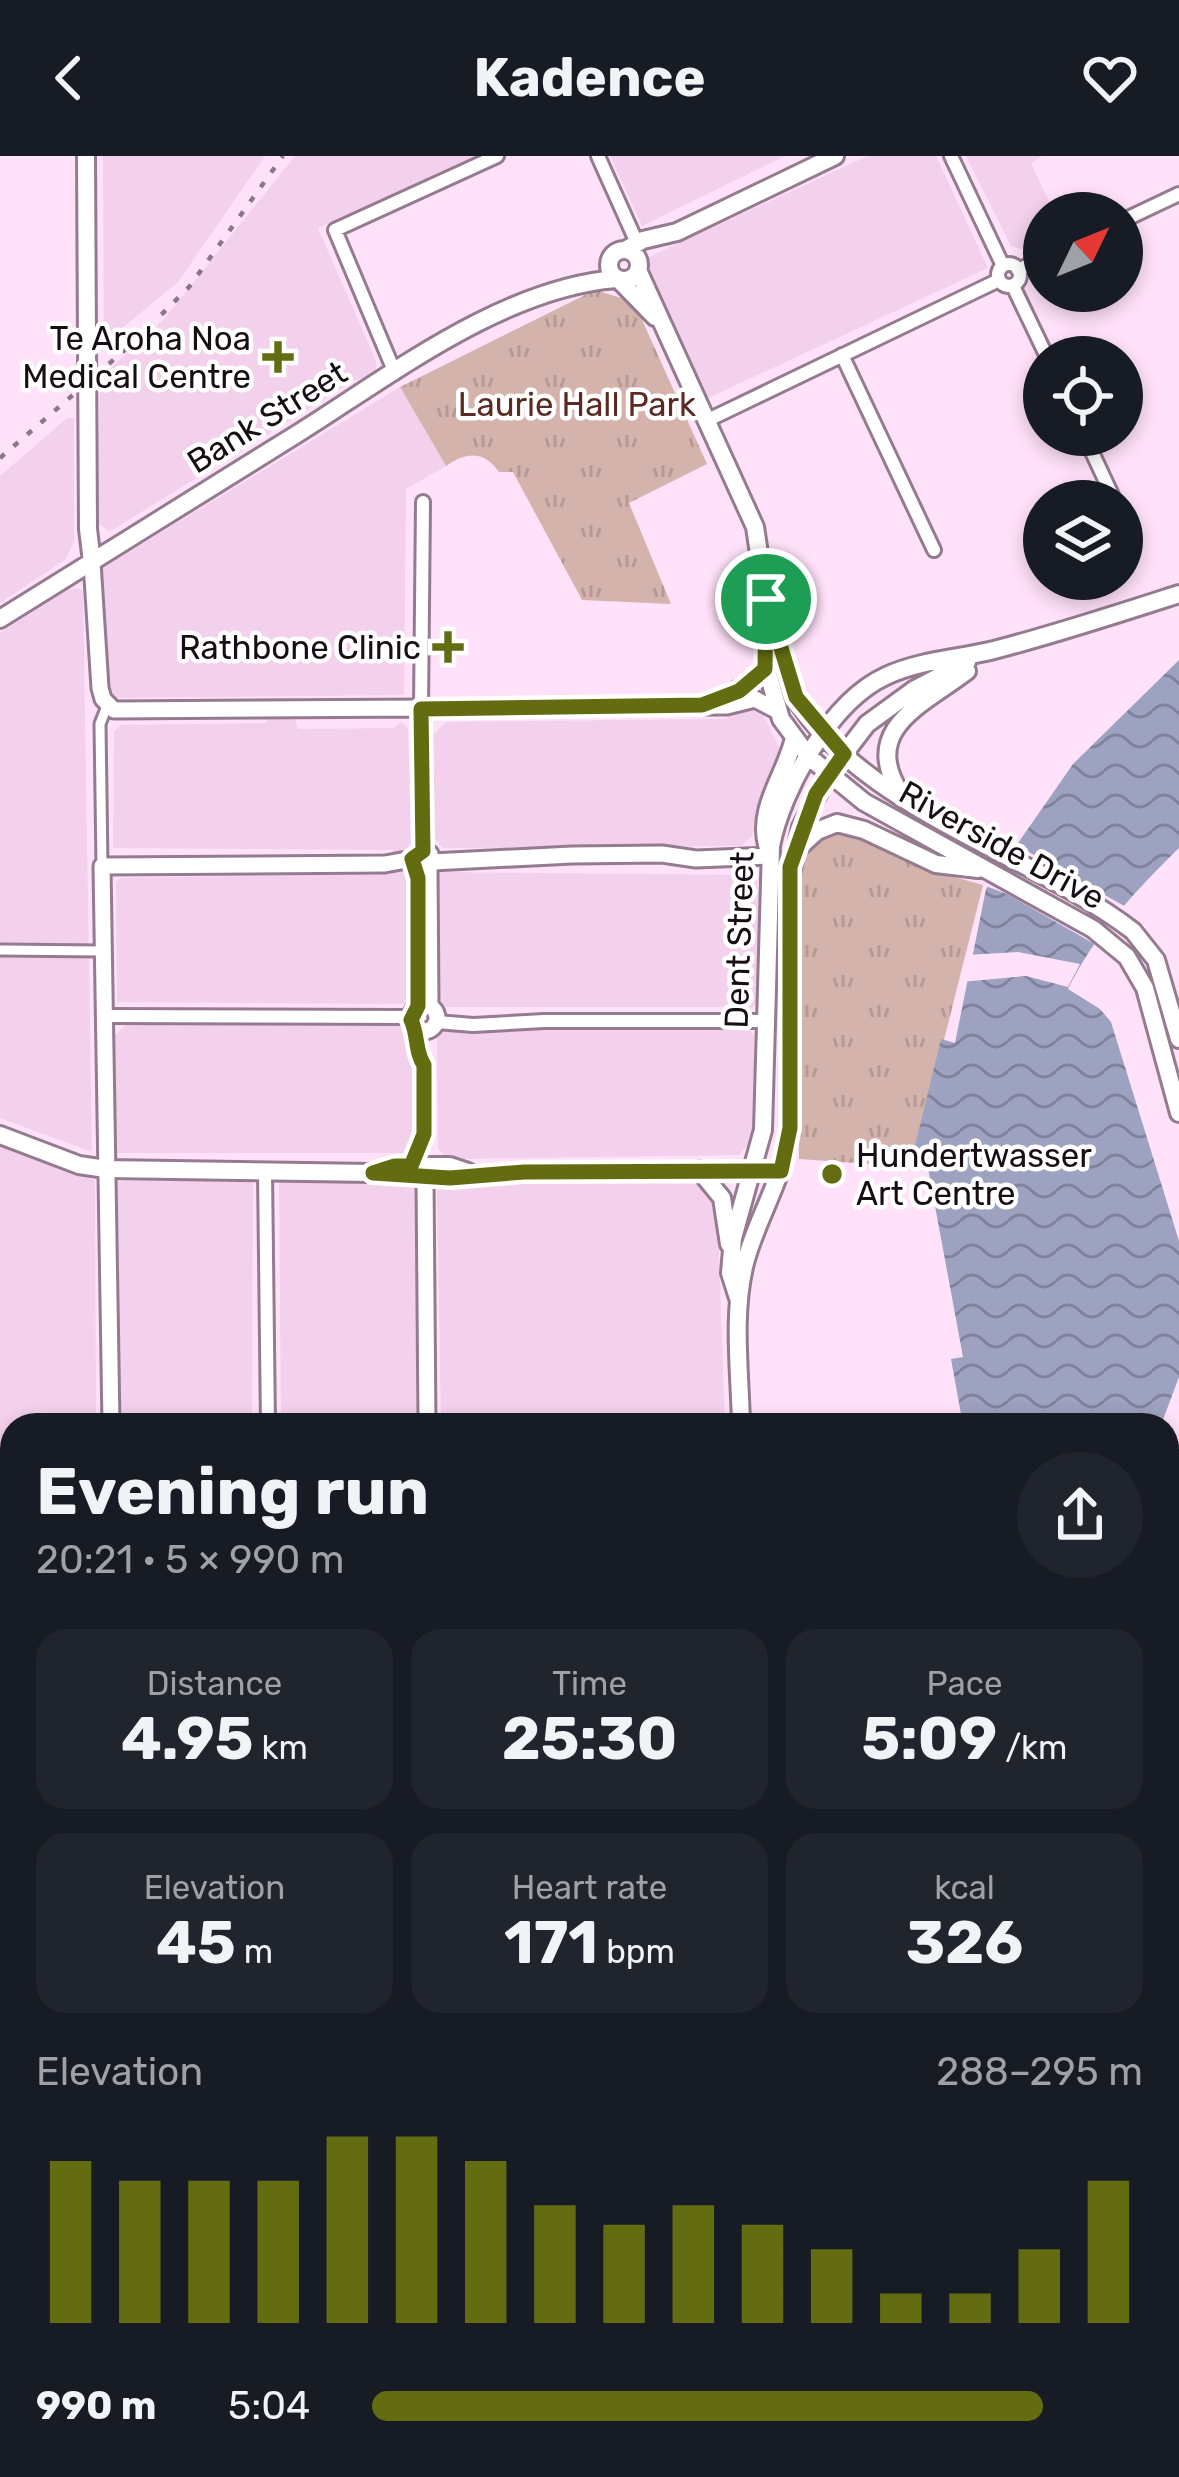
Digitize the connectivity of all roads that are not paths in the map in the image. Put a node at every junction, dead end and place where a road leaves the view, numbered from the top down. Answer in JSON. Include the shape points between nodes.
{"nodes":[{"id":1,"x":86,"y":156,"type":"edge"},
{"id":2,"x":497,"y":156,"type":"edge"},
{"id":3,"x":598,"y":156,"type":"edge"},
{"id":4,"x":835,"y":156,"type":"edge"},
{"id":5,"x":951,"y":156,"type":"edge"},
{"id":6,"x":1179,"y":194,"type":"edge"},
{"id":7,"x":1143,"y":211,"type":"edge"},
{"id":8,"x":632,"y":257,"type":"junction"},
{"id":9,"x":1004,"y":266,"type":"junction"},
{"id":10,"x":1023,"y":268,"type":"edge"},
{"id":11,"x":1018,"y":270,"type":"junction"},
{"id":12,"x":618,"y":279,"type":"junction"},
{"id":13,"x":999,"y":280,"type":"junction"},
{"id":14,"x":575,"y":282,"type":"junction"},
{"id":15,"x":1013,"y":286,"type":"junction"},
{"id":16,"x":660,"y":322,"type":"junction"},
{"id":17,"x":1037,"y":336,"type":"edge"},
{"id":18,"x":842,"y":356,"type":"junction"},
{"id":19,"x":395,"y":373,"type":"junction"},
{"id":20,"x":708,"y":420,"type":"junction"},
{"id":21,"x":423,"y":502,"type":"dead end"},
{"id":22,"x":934,"y":550,"type":"dead end"},
{"id":23,"x":92,"y":562,"type":"junction"},
{"id":24,"x":1179,"y":595,"type":"edge"},
{"id":25,"x":766,"y":599,"type":"junction"},
{"id":26,"x":0,"y":619,"type":"edge"},
{"id":27,"x":990,"y":651,"type":"junction"},
{"id":28,"x":765,"y":669,"type":"junction"},
{"id":29,"x":702,"y":705,"type":"junction"},
{"id":30,"x":107,"y":706,"type":"junction"},
{"id":31,"x":421,"y":709,"type":"junction"},
{"id":32,"x":776,"y":710,"type":"junction"},
{"id":33,"x":825,"y":734,"type":"junction"},
{"id":34,"x":794,"y":738,"type":"junction"},
{"id":35,"x":844,"y":754,"type":"junction"},
{"id":36,"x":809,"y":757,"type":"junction"},
{"id":37,"x":828,"y":775,"type":"junction"},
{"id":38,"x":903,"y":796,"type":"junction"},
{"id":39,"x":794,"y":852,"type":"junction"},
{"id":40,"x":771,"y":856,"type":"junction"},
{"id":41,"x":423,"y":862,"type":"junction"},
{"id":42,"x":102,"y":866,"type":"junction"},
{"id":43,"x":987,"y":870,"type":"junction"},
{"id":44,"x":0,"y":950,"type":"edge"},
{"id":45,"x":102,"y":951,"type":"junction"},
{"id":46,"x":104,"y":1016,"type":"junction"},
{"id":47,"x":424,"y":1018,"type":"junction"},
{"id":48,"x":766,"y":1021,"type":"junction"},
{"id":49,"x":1179,"y":1039,"type":"edge"},
{"id":50,"x":1178,"y":1104,"type":"edge"},
{"id":51,"x":424,"y":1134,"type":"junction"},
{"id":52,"x":0,"y":1136,"type":"edge"},
{"id":53,"x":441,"y":1166,"type":"junction"},
{"id":54,"x":106,"y":1169,"type":"junction"},
{"id":55,"x":699,"y":1170,"type":"junction"},
{"id":56,"x":754,"y":1170,"type":"junction"},
{"id":57,"x":781,"y":1171,"type":"junction"},
{"id":58,"x":266,"y":1172,"type":"junction"},
{"id":59,"x":418,"y":1172,"type":"junction"},
{"id":60,"x":475,"y":1174,"type":"junction"},
{"id":61,"x":731,"y":1256,"type":"junction"},
{"id":62,"x":738,"y":1298,"type":"junction"},
{"id":63,"x":111,"y":1413,"type":"edge"},
{"id":64,"x":268,"y":1413,"type":"edge"},
{"id":65,"x":427,"y":1413,"type":"edge"},
{"id":66,"x":741,"y":1413,"type":"edge"}],
"edges":[{"from":1,"to":23,"type":"main road"},
{"from":2,"to":19,"type":"street","via":[[334,230]]},
{"from":3,"to":8,"type":"street"},
{"from":4,"to":8,"type":"main road","name":"Bank Street"},
{"from":5,"to":9,"type":"street"},
{"from":6,"to":7,"type":"street"},
{"from":8,"to":12,"type":"main road","via":[[629,280]]},
{"from":8,"to":14,"type":"main road","name":"Bank Street"},
{"from":8,"to":16,"type":"main road"},
{"from":9,"to":11,"type":"street"},
{"from":9,"to":13,"type":"street"},
{"from":10,"to":11,"type":"street"},
{"from":11,"to":15,"type":"street"},
{"from":12,"to":14,"type":"main road","name":"Bank Street"},
{"from":12,"to":16,"type":"main road"},
{"from":13,"to":15,"type":"street"},
{"from":13,"to":18,"type":"street"},
{"from":14,"to":19,"type":"main road","name":"Bank Street","via":[[464,331]]},
{"from":15,"to":17,"type":"street"},
{"from":16,"to":20,"type":"main road"},
{"from":18,"to":20,"type":"street"},
{"from":18,"to":22,"type":"street"},
{"from":19,"to":23,"type":"main road","name":"Bank Street"},
{"from":20,"to":25,"type":"main road","via":[[755,527]]},
{"from":21,"to":31,"type":"street"},
{"from":23,"to":26,"type":"main road","name":"Bank Street"},
{"from":23,"to":30,"type":"street"},
{"from":24,"to":27,"type":"main road"},
{"from":25,"to":28,"type":"main road"},
{"from":25,"to":33,"type":"main road","via":[[796,697]]},
{"from":27,"to":33,"type":"main road","name":"Dent Street","via":[[878,680]]},
{"from":27,"to":35,"type":"main road","name":"Dent Street","via":[[901,698]]},
{"from":27,"to":38,"type":"main road","via":[[893,730],[886,760]]},
{"from":28,"to":29,"type":"street","via":[[739,691]]},
{"from":28,"to":32,"type":"main road"},
{"from":29,"to":31,"type":"street"},
{"from":29,"to":32,"type":"street","via":[[755,699]]},
{"from":30,"to":31,"type":"street"},
{"from":30,"to":42,"type":"street","via":[[100,724]]},
{"from":31,"to":41,"type":"street"},
{"from":32,"to":34,"type":"main road"},
{"from":33,"to":35,"type":"main road","name":"Riverside Drive"},
{"from":33,"to":36,"type":"main road","name":"Dent Street"},
{"from":34,"to":36,"type":"main road"},
{"from":34,"to":40,"type":"main road","via":[[764,822]]},
{"from":35,"to":37,"type":"main road","name":"Dent Street"},
{"from":35,"to":38,"type":"main road","name":"Riverside Drive"},
{"from":36,"to":37,"type":"main road","name":"Riverside Drive"},
{"from":36,"to":40,"type":"main road","name":"Dent Street","via":[[783,801]]},
{"from":37,"to":39,"type":"main road","name":"Dent Street"},
{"from":37,"to":43,"type":"main road","name":"Riverside Drive","via":[[884,816]]},
{"from":38,"to":49,"type":"main road","name":"Riverside Drive","via":[[1119,920],[1156,960]]},
{"from":39,"to":43,"type":"main road","via":[[837,824],[936,864]]},
{"from":39,"to":57,"type":"main road","name":"Dent Street","via":[[790,1128]]},
{"from":40,"to":41,"type":"street"},
{"from":40,"to":48,"type":"main road","name":"Dent Street"},
{"from":41,"to":42,"type":"street"},
{"from":41,"to":47,"type":"street"},
{"from":42,"to":45,"type":"street"},
{"from":43,"to":50,"type":"main road","name":"Riverside Drive","via":[[1127,957],[1145,988]]},
{"from":44,"to":45,"type":"street"},
{"from":45,"to":46,"type":"street"},
{"from":46,"to":47,"type":"street"},
{"from":46,"to":54,"type":"street"},
{"from":47,"to":48,"type":"street","via":[[473,1025]]},
{"from":47,"to":51,"type":"street"},
{"from":48,"to":56,"type":"main road","name":"Dent Street"},
{"from":51,"to":53,"type":"street"},
{"from":51,"to":59,"type":"street"},
{"from":52,"to":54,"type":"main road"},
{"from":53,"to":59,"type":"main road"},
{"from":53,"to":60,"type":"main road"},
{"from":54,"to":58,"type":"main road"},
{"from":54,"to":63,"type":"street"},
{"from":55,"to":56,"type":"main road"},
{"from":55,"to":60,"type":"main road"},
{"from":55,"to":61,"type":"main road","via":[[722,1198]]},
{"from":56,"to":57,"type":"main road"},
{"from":56,"to":61,"type":"main road","name":"Dent Street"},
{"from":57,"to":62,"type":"main road","name":"Dent Street"},
{"from":58,"to":59,"type":"main road"},
{"from":58,"to":64,"type":"street"},
{"from":59,"to":60,"type":"main road"},
{"from":59,"to":65,"type":"street"},
{"from":61,"to":62,"type":"main road","name":"Dent Street"},
{"from":62,"to":66,"type":"main road","name":"Dent Street"}]}
